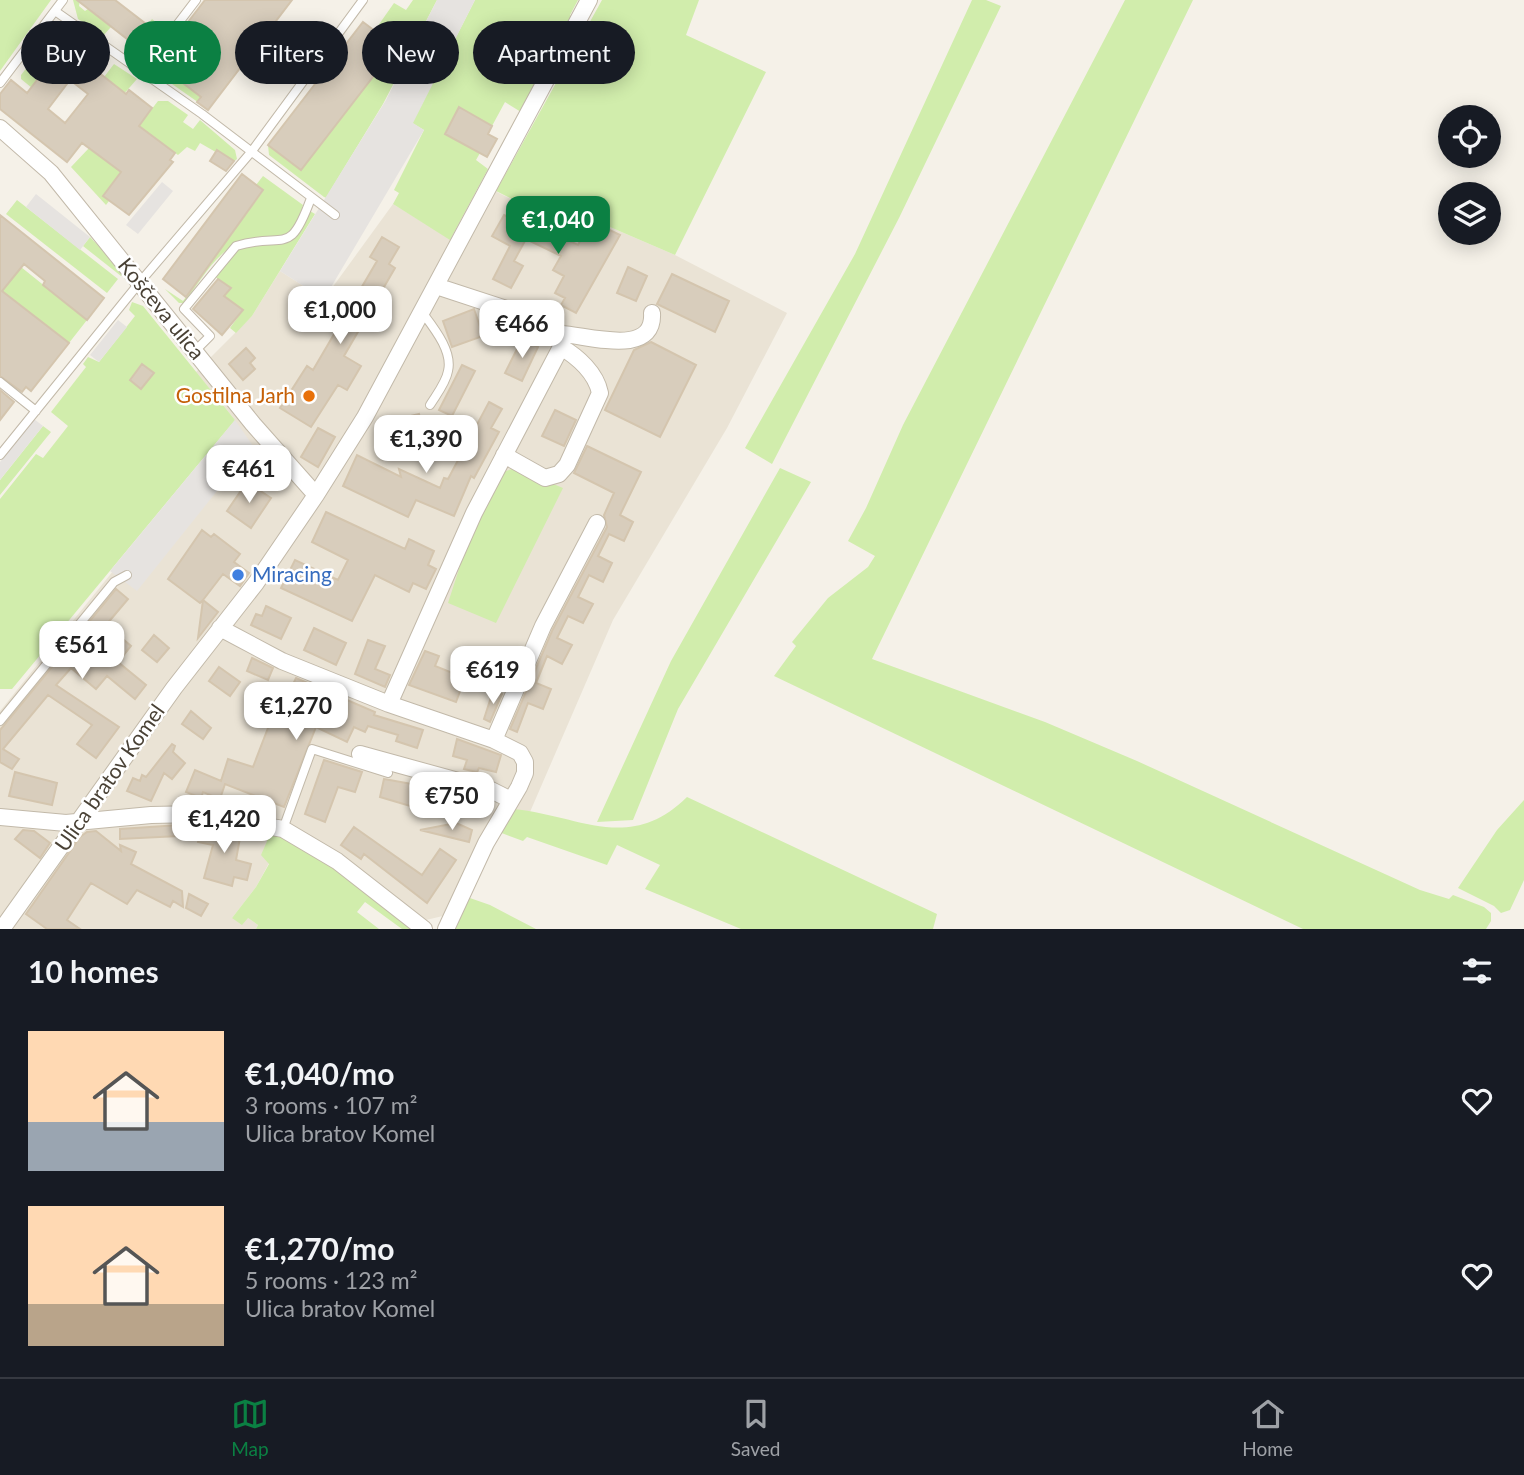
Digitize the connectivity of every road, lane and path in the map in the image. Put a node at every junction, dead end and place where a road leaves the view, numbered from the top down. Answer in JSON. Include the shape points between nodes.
{"nodes":[{"id":1,"x":63,"y":0,"type":"edge"},
{"id":2,"x":196,"y":0,"type":"edge"},
{"id":3,"x":363,"y":0,"type":"edge"},
{"id":4,"x":589,"y":0,"type":"edge"},
{"id":5,"x":55,"y":11,"type":"junction"},
{"id":6,"x":180,"y":21,"type":"edge"},
{"id":7,"x":124,"y":60,"type":"edge"},
{"id":8,"x":0,"y":83,"type":"edge"},
{"id":9,"x":158,"y":84,"type":"edge"},
{"id":10,"x":0,"y":128,"type":"edge"},
{"id":11,"x":252,"y":151,"type":"junction"},
{"id":12,"x":311,"y":198,"type":"junction"},
{"id":13,"x":335,"y":215,"type":"dead end"},
{"id":14,"x":140,"y":282,"type":"junction"},
{"id":15,"x":436,"y":286,"type":"junction"},
{"id":16,"x":422,"y":312,"type":"junction"},
{"id":17,"x":652,"y":313,"type":"dead end"},
{"id":18,"x":561,"y":341,"type":"junction"},
{"id":19,"x":195,"y":351,"type":"junction"},
{"id":20,"x":0,"y":382,"type":"edge"},
{"id":21,"x":430,"y":405,"type":"dead end"},
{"id":22,"x":36,"y":411,"type":"junction"},
{"id":23,"x":0,"y":455,"type":"edge"},
{"id":24,"x":504,"y":455,"type":"junction"},
{"id":25,"x":316,"y":495,"type":"junction"},
{"id":26,"x":597,"y":523,"type":"dead end"},
{"id":27,"x":127,"y":575,"type":"dead end"},
{"id":28,"x":220,"y":628,"type":"junction"},
{"id":29,"x":389,"y":704,"type":"junction"},
{"id":30,"x":0,"y":722,"type":"edge"},
{"id":31,"x":494,"y":740,"type":"junction"},
{"id":32,"x":360,"y":754,"type":"dead end"},
{"id":33,"x":388,"y":774,"type":"dead end"},
{"id":34,"x":511,"y":800,"type":"junction"},
{"id":35,"x":0,"y":817,"type":"edge"},
{"id":36,"x":81,"y":822,"type":"junction"},
{"id":37,"x":283,"y":829,"type":"junction"},
{"id":38,"x":2,"y":929,"type":"edge"},
{"id":39,"x":424,"y":929,"type":"edge"},
{"id":40,"x":446,"y":929,"type":"edge"}],
"edges":[{"from":1,"to":5,"type":"lane"},
{"from":2,"to":6,"type":"lane"},
{"from":3,"to":11,"type":"lane"},
{"from":4,"to":15,"type":"street","name":"Ulica bratov Komel"},
{"from":5,"to":7,"type":"lane"},
{"from":5,"to":8,"type":"lane"},
{"from":9,"to":11,"type":"lane"},
{"from":10,"to":14,"type":"street","name":"Koščeva ulica","via":[[51,173]]},
{"from":11,"to":12,"type":"lane"},
{"from":11,"to":14,"type":"lane"},
{"from":12,"to":13,"type":"lane"},
{"from":12,"to":19,"type":"lane","via":[[300,228],[291,238],[236,246],[184,309],[210,336]]},
{"from":14,"to":19,"type":"street","name":"Koščeva ulica"},
{"from":14,"to":22,"type":"lane"},
{"from":15,"to":16,"type":"street","name":"Ulica bratov Komel"},
{"from":15,"to":18,"type":"street","via":[[550,323]]},
{"from":16,"to":21,"type":"lane","via":[[442,342],[449,363]]},
{"from":16,"to":25,"type":"street","name":"Ulica bratov Komel"},
{"from":17,"to":18,"type":"street","via":[[648,332],[632,340]]},
{"from":18,"to":24,"type":"street"},
{"from":18,"to":24,"type":"street","via":[[586,367],[600,393],[567,465],[559,474],[545,478]]},
{"from":19,"to":25,"type":"street","name":"Koščeva ulica"},
{"from":20,"to":22,"type":"lane"},
{"from":22,"to":23,"type":"lane"},
{"from":24,"to":29,"type":"street"},
{"from":25,"to":28,"type":"street","name":"Ulica bratov Komel"},
{"from":26,"to":31,"type":"street","via":[[543,626]]},
{"from":27,"to":30,"type":"lane","via":[[114,582]]},
{"from":28,"to":29,"type":"street","via":[[282,661]]},
{"from":28,"to":36,"type":"street","name":"Ulica bratov Komel"},
{"from":29,"to":31,"type":"street"},
{"from":31,"to":34,"type":"street","via":[[515,749],[525,762],[525,773]]},
{"from":32,"to":34,"type":"street","via":[[491,790]]},
{"from":33,"to":37,"type":"lane","via":[[312,749]]},
{"from":34,"to":40,"type":"street"},
{"from":35,"to":36,"type":"street"},
{"from":36,"to":37,"type":"street","via":[[198,814]]},
{"from":36,"to":38,"type":"street","name":"Ulica bratov Komel"},
{"from":37,"to":39,"type":"street","via":[[337,861]]}]}
